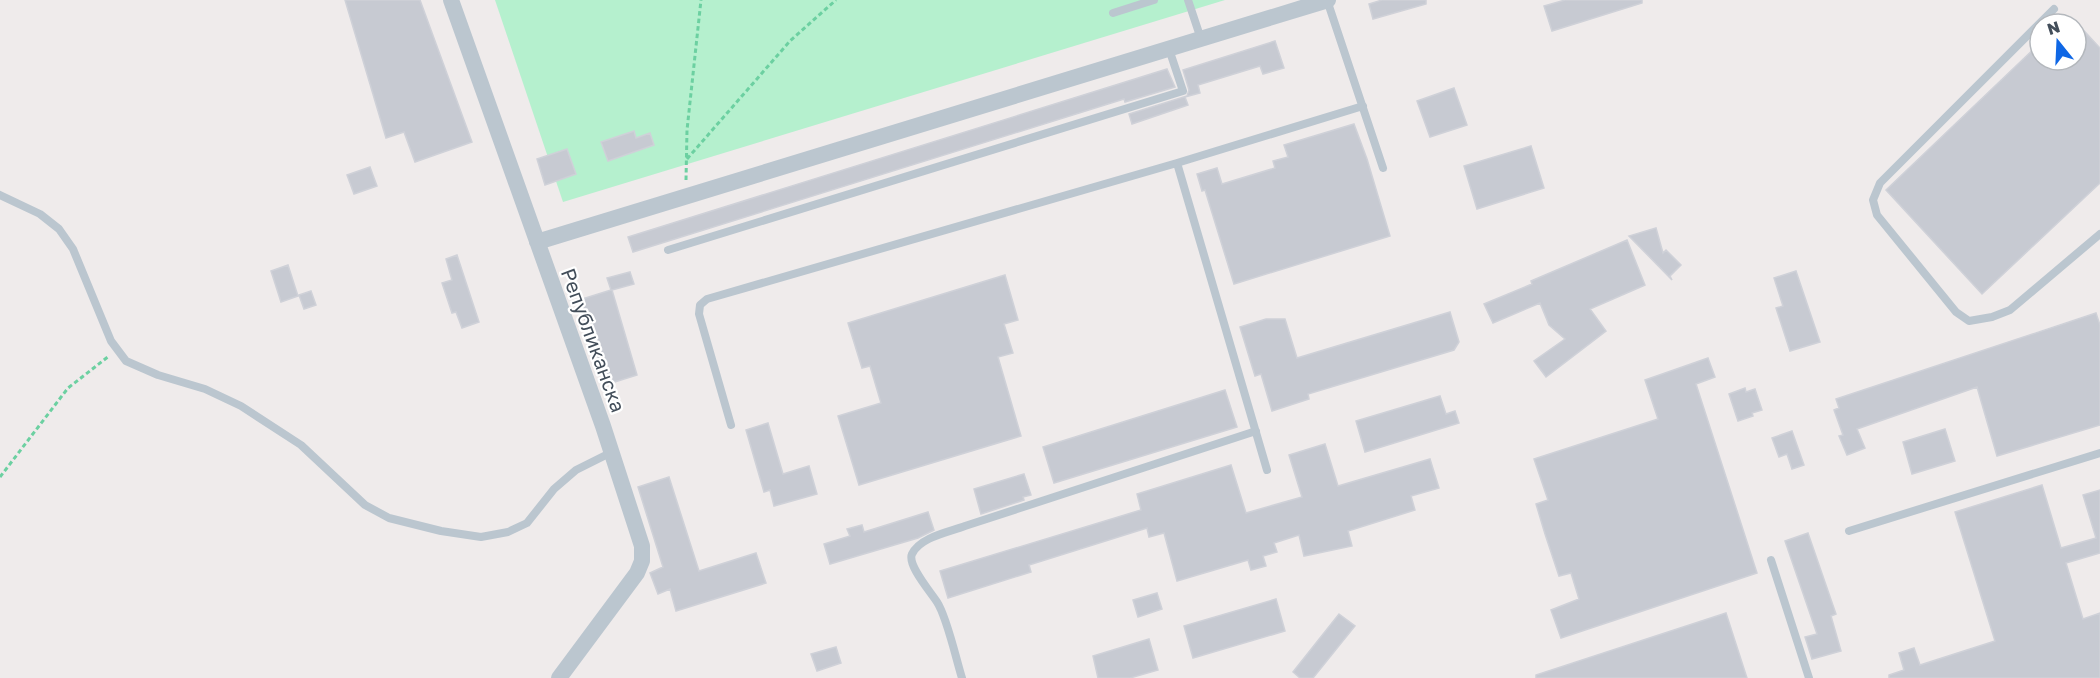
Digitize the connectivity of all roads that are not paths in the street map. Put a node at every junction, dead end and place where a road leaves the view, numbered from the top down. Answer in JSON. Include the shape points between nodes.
{"nodes":[{"id":1,"x":451,"y":0,"type":"edge"},
{"id":2,"x":1154,"y":0,"type":"edge"},
{"id":3,"x":1188,"y":0,"type":"edge"},
{"id":4,"x":1327,"y":0,"type":"edge"},
{"id":5,"x":2054,"y":9,"type":"dead end"},
{"id":6,"x":1113,"y":13,"type":"dead end"},
{"id":7,"x":1201,"y":39,"type":"junction"},
{"id":8,"x":1169,"y":49,"type":"junction"},
{"id":9,"x":1363,"y":106,"type":"junction"},
{"id":10,"x":1177,"y":163,"type":"junction"},
{"id":11,"x":1383,"y":168,"type":"dead end"},
{"id":12,"x":0,"y":195,"type":"edge"},
{"id":13,"x":2100,"y":234,"type":"edge"},
{"id":14,"x":537,"y":242,"type":"junction"},
{"id":15,"x":669,"y":250,"type":"dead end"},
{"id":16,"x":731,"y":425,"type":"dead end"},
{"id":17,"x":1256,"y":431,"type":"junction"},
{"id":18,"x":612,"y":452,"type":"junction"},
{"id":19,"x":2100,"y":453,"type":"edge"},
{"id":20,"x":1267,"y":470,"type":"dead end"},
{"id":21,"x":1849,"y":531,"type":"dead end"},
{"id":22,"x":1771,"y":560,"type":"dead end"},
{"id":23,"x":559,"y":678,"type":"edge"},
{"id":24,"x":962,"y":678,"type":"edge"},
{"id":25,"x":1809,"y":678,"type":"edge"}],
"edges":[{"from":1,"to":14,"type":"street","name":"Републиканска"},
{"from":2,"to":6,"type":"lane"},
{"from":3,"to":7,"type":"lane"},
{"from":4,"to":7,"type":"street"},
{"from":4,"to":9,"type":"lane"},
{"from":5,"to":13,"type":"lane","via":[[1880,183],[1873,200],[1877,215],[1956,312],[1969,321],[2010,310]]},
{"from":7,"to":8,"type":"street"},
{"from":8,"to":14,"type":"street"},
{"from":8,"to":15,"type":"lane","via":[[1183,92]]},
{"from":9,"to":10,"type":"lane"},
{"from":9,"to":11,"type":"lane"},
{"from":10,"to":16,"type":"lane","via":[[707,299],[700,305],[699,314]]},
{"from":10,"to":17,"type":"lane"},
{"from":12,"to":18,"type":"lane","via":[[40,214],[59,229],[73,249],[111,341],[126,361],[205,388],[241,406],[301,446],[365,505],[389,518],[481,537],[508,532],[527,523],[554,489],[576,470]]},
{"from":14,"to":18,"type":"street","name":"Републиканска"},
{"from":17,"to":20,"type":"lane"},
{"from":17,"to":24,"type":"lane","via":[[930,539],[917,547],[911,556],[912,565],[939,605]]},
{"from":18,"to":23,"type":"street","name":"Републиканска","via":[[642,546],[642,561]]},
{"from":19,"to":21,"type":"lane"},
{"from":22,"to":25,"type":"lane"}]}
